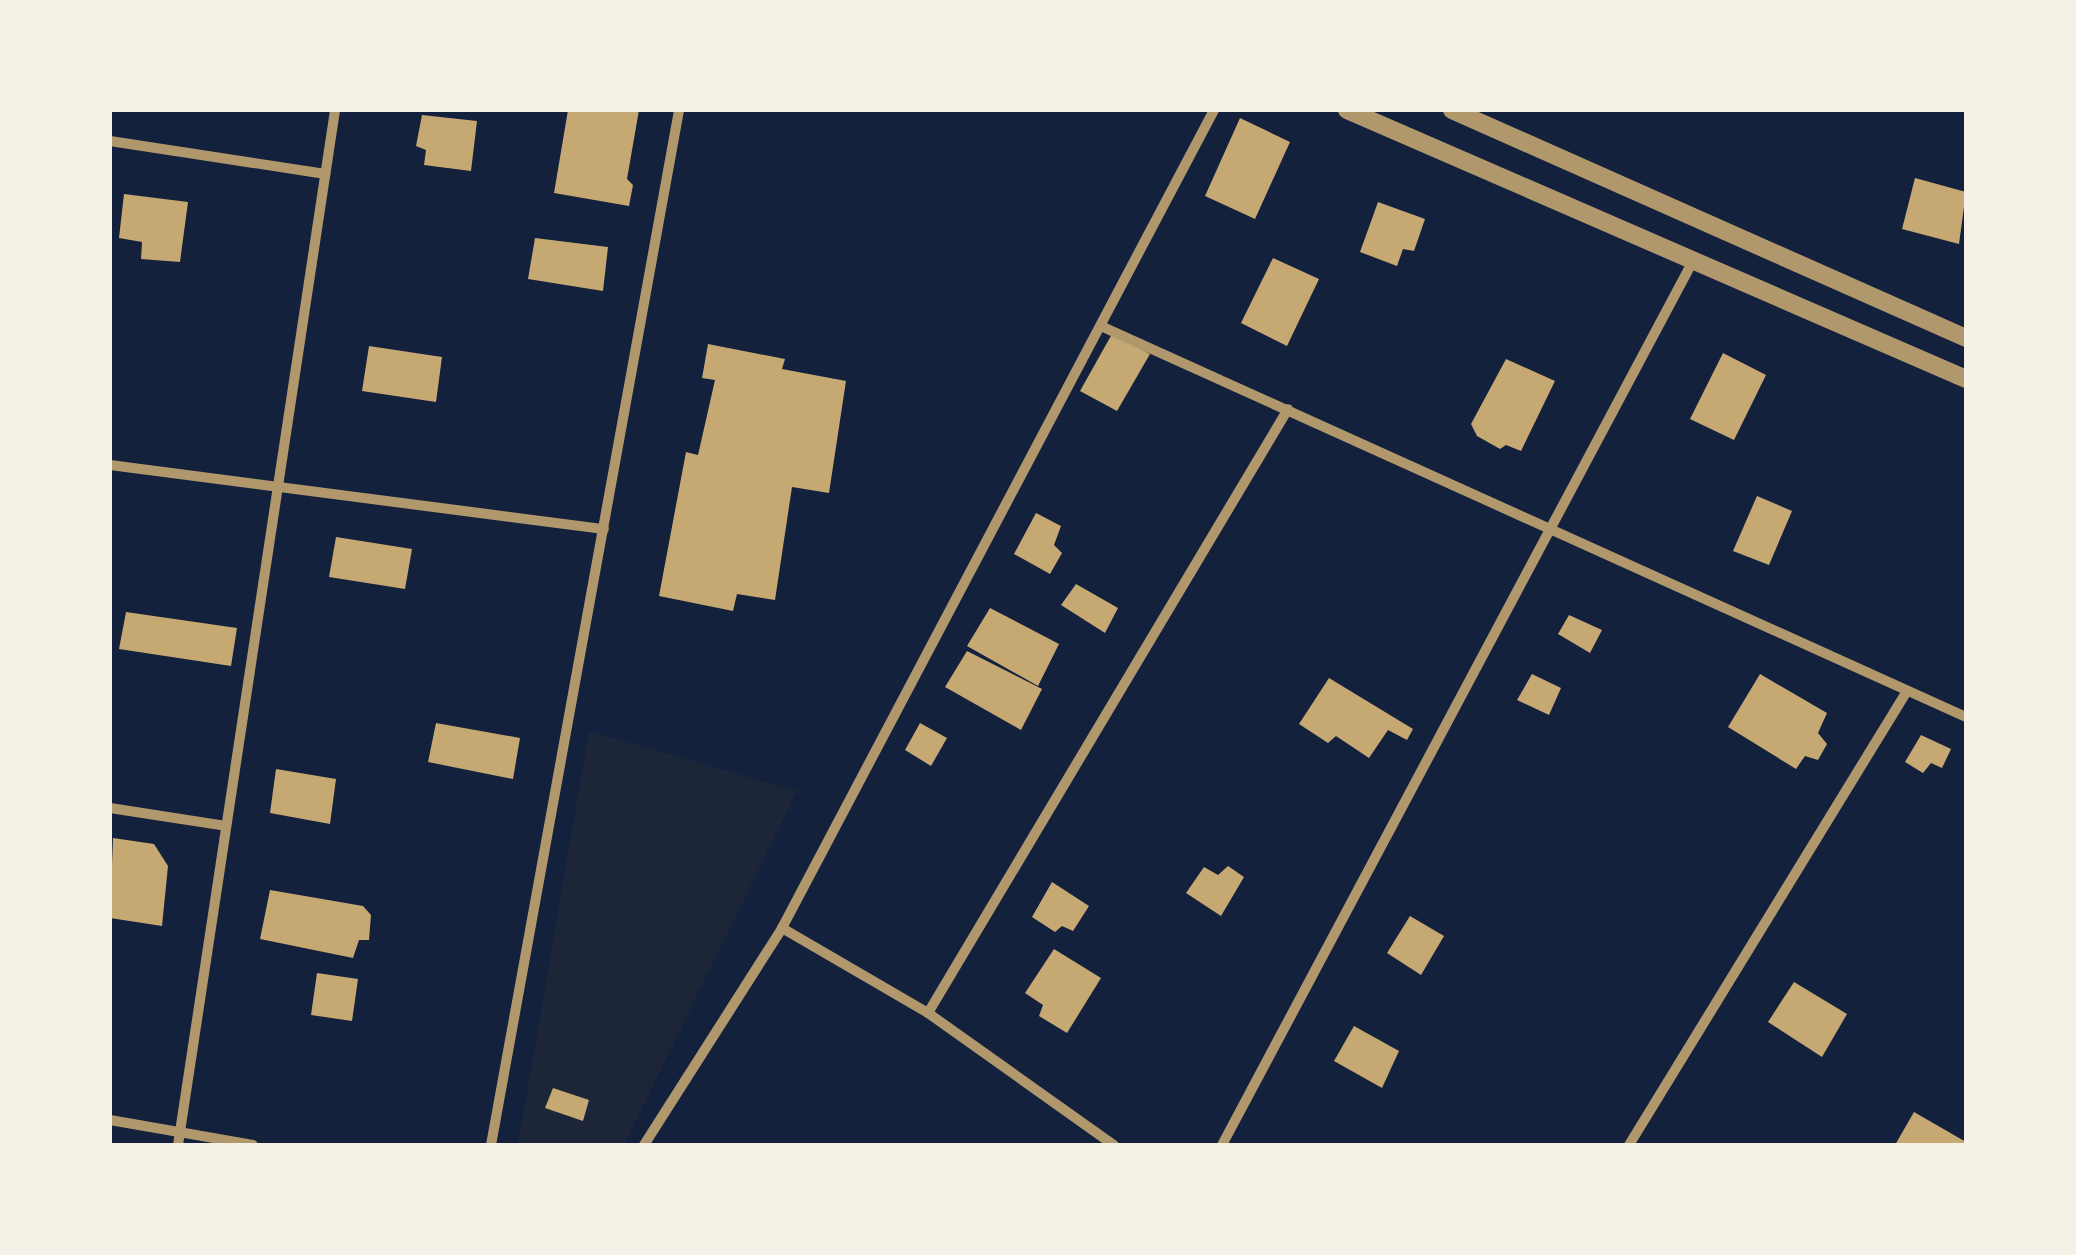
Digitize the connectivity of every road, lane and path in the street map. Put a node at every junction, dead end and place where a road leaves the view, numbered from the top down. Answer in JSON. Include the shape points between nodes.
{"nodes":[{"id":1,"x":335,"y":110,"type":"edge"},
{"id":2,"x":678,"y":110,"type":"edge"},
{"id":3,"x":1214,"y":110,"type":"edge"},
{"id":4,"x":1347,"y":110,"type":"edge"},
{"id":5,"x":1452,"y":110,"type":"edge"},
{"id":6,"x":110,"y":142,"type":"edge"},
{"id":7,"x":326,"y":174,"type":"junction"},
{"id":8,"x":1694,"y":258,"type":"junction"},
{"id":9,"x":1103,"y":327,"type":"junction"},
{"id":10,"x":1966,"y":338,"type":"edge"},
{"id":11,"x":1966,"y":378,"type":"edge"},
{"id":12,"x":1288,"y":409,"type":"junction"},
{"id":13,"x":110,"y":465,"type":"edge"},
{"id":14,"x":278,"y":486,"type":"junction"},
{"id":15,"x":1555,"y":528,"type":"junction"},
{"id":16,"x":604,"y":529,"type":"junction"},
{"id":17,"x":1907,"y":691,"type":"junction"},
{"id":18,"x":1966,"y":716,"type":"edge"},
{"id":19,"x":110,"y":808,"type":"edge"},
{"id":20,"x":226,"y":826,"type":"junction"},
{"id":21,"x":782,"y":928,"type":"junction"},
{"id":22,"x":928,"y":1013,"type":"junction"},
{"id":23,"x":110,"y":1120,"type":"edge"},
{"id":24,"x":180,"y":1132,"type":"junction"},
{"id":25,"x":178,"y":1145,"type":"edge"},
{"id":26,"x":253,"y":1145,"type":"edge"},
{"id":27,"x":491,"y":1145,"type":"edge"},
{"id":28,"x":644,"y":1145,"type":"edge"},
{"id":29,"x":1114,"y":1145,"type":"edge"},
{"id":30,"x":1222,"y":1145,"type":"edge"},
{"id":31,"x":1629,"y":1145,"type":"edge"}],
"edges":[{"from":1,"to":7,"type":"street"},
{"from":2,"to":16,"type":"street"},
{"from":3,"to":9,"type":"street"},
{"from":4,"to":8,"type":"street"},
{"from":5,"to":10,"type":"street"},
{"from":6,"to":7,"type":"street"},
{"from":7,"to":14,"type":"street"},
{"from":8,"to":11,"type":"street"},
{"from":8,"to":15,"type":"street"},
{"from":9,"to":12,"type":"street"},
{"from":9,"to":21,"type":"street"},
{"from":12,"to":15,"type":"street"},
{"from":12,"to":22,"type":"street"},
{"from":13,"to":14,"type":"street"},
{"from":14,"to":16,"type":"street"},
{"from":14,"to":20,"type":"street"},
{"from":15,"to":17,"type":"street"},
{"from":15,"to":30,"type":"street"},
{"from":16,"to":27,"type":"street"},
{"from":17,"to":18,"type":"street"},
{"from":17,"to":31,"type":"street"},
{"from":19,"to":20,"type":"street"},
{"from":20,"to":24,"type":"street"},
{"from":21,"to":22,"type":"street"},
{"from":21,"to":28,"type":"street"},
{"from":22,"to":29,"type":"street"},
{"from":23,"to":24,"type":"street"},
{"from":24,"to":25,"type":"street"},
{"from":24,"to":26,"type":"street"}]}
